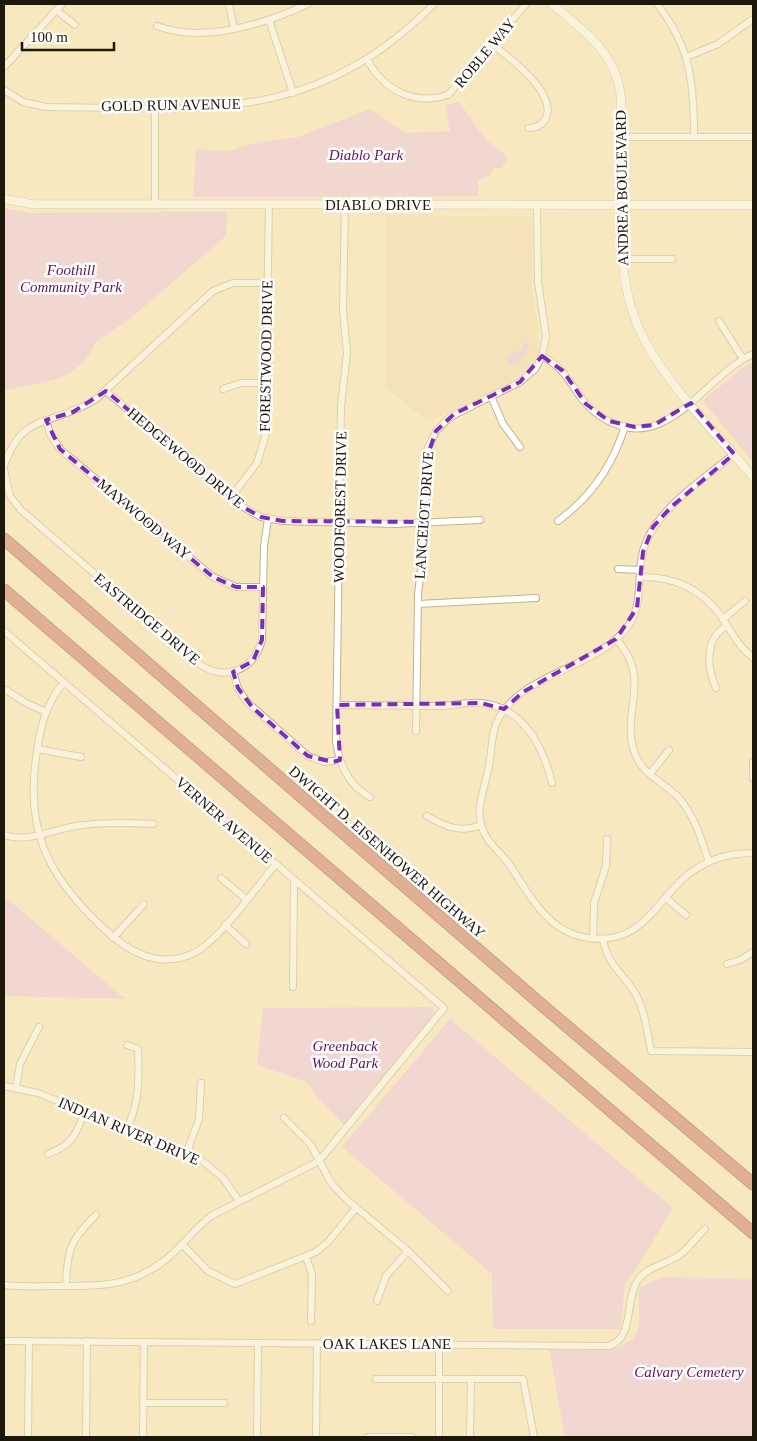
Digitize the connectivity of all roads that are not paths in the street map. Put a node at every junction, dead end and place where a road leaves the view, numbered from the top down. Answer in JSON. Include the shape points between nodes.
{"nodes":[{"id":1,"x":62,"y":4,"type":"edge"},
{"id":2,"x":229,"y":4,"type":"edge"},
{"id":3,"x":308,"y":4,"type":"edge"},
{"id":4,"x":434,"y":4,"type":"edge"},
{"id":5,"x":526,"y":4,"type":"edge"},
{"id":6,"x":552,"y":4,"type":"edge"},
{"id":7,"x":657,"y":4,"type":"edge"},
{"id":8,"x":56,"y":10,"type":"junction"},
{"id":9,"x":753,"y":19,"type":"edge"},
{"id":10,"x":269,"y":20,"type":"junction"},
{"id":11,"x":76,"y":25,"type":"dead end"},
{"id":12,"x":157,"y":26,"type":"dead end"},
{"id":13,"x":234,"y":28,"type":"junction"},
{"id":14,"x":492,"y":44,"type":"junction"},
{"id":15,"x":686,"y":57,"type":"junction"},
{"id":16,"x":368,"y":59,"type":"junction"},
{"id":17,"x":4,"y":67,"type":"edge"},
{"id":18,"x":4,"y":90,"type":"edge"},
{"id":19,"x":293,"y":93,"type":"junction"},
{"id":20,"x":155,"y":108,"type":"junction"},
{"id":21,"x":528,"y":128,"type":"dead end"},
{"id":22,"x":621,"y":137,"type":"junction"},
{"id":23,"x":694,"y":137,"type":"junction"},
{"id":24,"x":753,"y":137,"type":"edge"},
{"id":25,"x":4,"y":199,"type":"edge"},
{"id":26,"x":155,"y":204,"type":"junction"},
{"id":27,"x":268,"y":205,"type":"junction"},
{"id":28,"x":345,"y":205,"type":"junction"},
{"id":29,"x":538,"y":205,"type":"junction"},
{"id":30,"x":621,"y":205,"type":"junction"},
{"id":31,"x":753,"y":205,"type":"edge"},
{"id":32,"x":622,"y":259,"type":"junction"},
{"id":33,"x":672,"y":260,"type":"dead end"},
{"id":34,"x":267,"y":283,"type":"junction"},
{"id":35,"x":719,"y":320,"type":"dead end"},
{"id":36,"x":753,"y":354,"type":"edge"},
{"id":37,"x":542,"y":356,"type":"junction"},
{"id":38,"x":743,"y":359,"type":"junction"},
{"id":39,"x":266,"y":383,"type":"junction"},
{"id":40,"x":223,"y":389,"type":"dead end"},
{"id":41,"x":106,"y":391,"type":"junction"},
{"id":42,"x":491,"y":396,"type":"junction"},
{"id":43,"x":691,"y":403,"type":"junction"},
{"id":44,"x":46,"y":420,"type":"junction"},
{"id":45,"x":625,"y":426,"type":"junction"},
{"id":46,"x":520,"y":447,"type":"dead end"},
{"id":47,"x":734,"y":454,"type":"junction"},
{"id":48,"x":4,"y":468,"type":"edge"},
{"id":49,"x":753,"y":477,"type":"edge"},
{"id":50,"x":231,"y":497,"type":"junction"},
{"id":51,"x":268,"y":519,"type":"junction"},
{"id":52,"x":480,"y":520,"type":"dead end"},
{"id":53,"x":558,"y":521,"type":"dead end"},
{"id":54,"x":339,"y":522,"type":"junction"},
{"id":55,"x":425,"y":522,"type":"junction"},
{"id":56,"x":4,"y":539,"type":"edge"},
{"id":57,"x":618,"y":568,"type":"dead end"},
{"id":58,"x":640,"y":573,"type":"junction"},
{"id":59,"x":263,"y":587,"type":"junction"},
{"id":60,"x":4,"y":590,"type":"edge"},
{"id":61,"x":536,"y":598,"type":"dead end"},
{"id":62,"x":745,"y":601,"type":"dead end"},
{"id":63,"x":418,"y":604,"type":"junction"},
{"id":64,"x":723,"y":620,"type":"junction"},
{"id":65,"x":727,"y":626,"type":"junction"},
{"id":66,"x":4,"y":631,"type":"edge"},
{"id":67,"x":616,"y":639,"type":"junction"},
{"id":68,"x":753,"y":658,"type":"edge"},
{"id":69,"x":233,"y":672,"type":"junction"},
{"id":70,"x":64,"y":682,"type":"junction"},
{"id":71,"x":716,"y":688,"type":"dead end"},
{"id":72,"x":6,"y":690,"type":"dead end"},
{"id":73,"x":337,"y":705,"type":"junction"},
{"id":74,"x":417,"y":706,"type":"junction"},
{"id":75,"x":504,"y":710,"type":"junction"},
{"id":76,"x":44,"y":712,"type":"junction"},
{"id":77,"x":416,"y":732,"type":"dead end"},
{"id":78,"x":37,"y":749,"type":"junction"},
{"id":79,"x":669,"y":750,"type":"dead end"},
{"id":80,"x":81,"y":757,"type":"dead end"},
{"id":81,"x":340,"y":760,"type":"junction"},
{"id":82,"x":753,"y":762,"type":"edge"},
{"id":83,"x":650,"y":774,"type":"junction"},
{"id":84,"x":753,"y":778,"type":"edge"},
{"id":85,"x":552,"y":783,"type":"dead end"},
{"id":86,"x":370,"y":797,"type":"dead end"},
{"id":87,"x":427,"y":816,"type":"dead end"},
{"id":88,"x":153,"y":824,"type":"dead end"},
{"id":89,"x":481,"y":825,"type":"junction"},
{"id":90,"x":39,"y":834,"type":"junction"},
{"id":91,"x":4,"y":835,"type":"edge"},
{"id":92,"x":607,"y":839,"type":"dead end"},
{"id":93,"x":753,"y":853,"type":"edge"},
{"id":94,"x":709,"y":862,"type":"junction"},
{"id":95,"x":276,"y":864,"type":"junction"},
{"id":96,"x":221,"y":878,"type":"dead end"},
{"id":97,"x":294,"y":880,"type":"junction"},
{"id":98,"x":666,"y":898,"type":"junction"},
{"id":99,"x":246,"y":899,"type":"junction"},
{"id":100,"x":144,"y":904,"type":"dead end"},
{"id":101,"x":686,"y":915,"type":"dead end"},
{"id":102,"x":225,"y":925,"type":"junction"},
{"id":103,"x":113,"y":938,"type":"junction"},
{"id":104,"x":593,"y":939,"type":"junction"},
{"id":105,"x":604,"y":939,"type":"junction"},
{"id":106,"x":246,"y":944,"type":"dead end"},
{"id":107,"x":753,"y":952,"type":"edge"},
{"id":108,"x":727,"y":964,"type":"dead end"},
{"id":109,"x":294,"y":987,"type":"dead end"},
{"id":110,"x":38,"y":1027,"type":"dead end"},
{"id":111,"x":126,"y":1045,"type":"dead end"},
{"id":112,"x":753,"y":1052,"type":"edge"},
{"id":113,"x":202,"y":1082,"type":"dead end"},
{"id":114,"x":4,"y":1086,"type":"edge"},
{"id":115,"x":16,"y":1087,"type":"junction"},
{"id":116,"x":85,"y":1111,"type":"junction"},
{"id":117,"x":284,"y":1118,"type":"dead end"},
{"id":118,"x":127,"y":1128,"type":"junction"},
{"id":119,"x":186,"y":1152,"type":"junction"},
{"id":120,"x":48,"y":1154,"type":"dead end"},
{"id":121,"x":319,"y":1161,"type":"junction"},
{"id":122,"x":753,"y":1184,"type":"edge"},
{"id":123,"x":239,"y":1201,"type":"junction"},
{"id":124,"x":356,"y":1208,"type":"junction"},
{"id":125,"x":96,"y":1215,"type":"dead end"},
{"id":126,"x":705,"y":1229,"type":"dead end"},
{"id":127,"x":753,"y":1233,"type":"edge"},
{"id":128,"x":182,"y":1244,"type":"junction"},
{"id":129,"x":408,"y":1251,"type":"junction"},
{"id":130,"x":306,"y":1257,"type":"junction"},
{"id":131,"x":4,"y":1285,"type":"edge"},
{"id":132,"x":66,"y":1286,"type":"junction"},
{"id":133,"x":448,"y":1291,"type":"dead end"},
{"id":134,"x":377,"y":1301,"type":"dead end"},
{"id":135,"x":312,"y":1321,"type":"dead end"},
{"id":136,"x":4,"y":1341,"type":"edge"},
{"id":137,"x":29,"y":1341,"type":"junction"},
{"id":138,"x":86,"y":1342,"type":"junction"},
{"id":139,"x":144,"y":1342,"type":"junction"},
{"id":140,"x":258,"y":1343,"type":"junction"},
{"id":141,"x":317,"y":1344,"type":"junction"},
{"id":142,"x":439,"y":1344,"type":"junction"},
{"id":143,"x":376,"y":1379,"type":"dead end"},
{"id":144,"x":470,"y":1379,"type":"junction"},
{"id":145,"x":440,"y":1380,"type":"junction"},
{"id":146,"x":143,"y":1403,"type":"junction"},
{"id":147,"x":224,"y":1404,"type":"dead end"},
{"id":148,"x":28,"y":1437,"type":"edge"},
{"id":149,"x":86,"y":1437,"type":"edge"},
{"id":150,"x":143,"y":1437,"type":"edge"},
{"id":151,"x":257,"y":1437,"type":"edge"},
{"id":152,"x":316,"y":1437,"type":"edge"},
{"id":153,"x":368,"y":1437,"type":"edge"},
{"id":154,"x":412,"y":1437,"type":"edge"},
{"id":155,"x":439,"y":1437,"type":"edge"},
{"id":156,"x":470,"y":1437,"type":"edge"},
{"id":157,"x":534,"y":1437,"type":"edge"}],
"edges":[{"from":1,"to":8,"type":"street"},
{"from":2,"to":13,"type":"street"},
{"from":3,"to":10,"type":"street"},
{"from":4,"to":16,"type":"street","name":"GOLD RUN AVENUE","via":[[406,31]]},
{"from":5,"to":14,"type":"street","name":"ROBLE WAY"},
{"from":6,"to":22,"type":"street","name":"ANDREA BOULEVARD","via":[[596,40],[611,61],[620,89]]},
{"from":7,"to":15,"type":"street","via":[[675,31]]},
{"from":8,"to":11,"type":"street"},
{"from":8,"to":17,"type":"street"},
{"from":9,"to":15,"type":"street","via":[[718,44]]},
{"from":10,"to":13,"type":"street"},
{"from":10,"to":19,"type":"street"},
{"from":12,"to":13,"type":"street","via":[[172,32]]},
{"from":14,"to":16,"type":"street","name":"ROBLE WAY","via":[[451,94],[433,99],[407,96],[391,88],[378,76]]},
{"from":14,"to":21,"type":"street","via":[[528,74],[544,98],[545,119]]},
{"from":15,"to":23,"type":"street","via":[[693,86]]},
{"from":16,"to":19,"type":"street","name":"GOLD RUN AVENUE","via":[[330,79]]},
{"from":18,"to":20,"type":"street","name":"GOLD RUN AVENUE","via":[[23,102],[38,106]]},
{"from":19,"to":20,"type":"street","name":"GOLD RUN AVENUE","via":[[233,106]]},
{"from":20,"to":26,"type":"street"},
{"from":22,"to":23,"type":"street"},
{"from":22,"to":30,"type":"street","name":"ANDREA BOULEVARD"},
{"from":23,"to":24,"type":"street"},
{"from":25,"to":26,"type":"street","name":"DIABLO DRIVE","via":[[32,204]]},
{"from":26,"to":27,"type":"street","name":"DIABLO DRIVE"},
{"from":27,"to":28,"type":"street","name":"DIABLO DRIVE"},
{"from":27,"to":34,"type":"street","name":"FORESTWOOD DRIVE"},
{"from":28,"to":29,"type":"street","name":"DIABLO DRIVE"},
{"from":28,"to":54,"type":"street","name":"WOODFOREST DRIVE","via":[[343,310],[347,353],[341,406]]},
{"from":29,"to":30,"type":"street","name":"DIABLO DRIVE"},
{"from":29,"to":37,"type":"street","name":"LANCELOT DRIVE","via":[[538,282],[546,336]]},
{"from":30,"to":31,"type":"street","name":"DIABLO DRIVE"},
{"from":30,"to":32,"type":"street","name":"ANDREA BOULEVARD"},
{"from":32,"to":33,"type":"street"},
{"from":32,"to":43,"type":"street","name":"ANDREA BOULEVARD","via":[[628,299],[644,340]]},
{"from":34,"to":39,"type":"street","name":"FORESTWOOD DRIVE"},
{"from":34,"to":41,"type":"street","name":"EASTRIDGE DRIVE","via":[[233,283],[214,291]]},
{"from":35,"to":38,"type":"street"},
{"from":36,"to":38,"type":"street"},
{"from":37,"to":42,"type":"street","name":"LANCELOT DRIVE","via":[[528,376]]},
{"from":37,"to":45,"type":"street","via":[[563,371],[593,411]]},
{"from":38,"to":43,"type":"street"},
{"from":39,"to":40,"type":"street","via":[[241,382]]},
{"from":39,"to":50,"type":"street","name":"FORESTWOOD DRIVE","via":[[265,437],[261,455]]},
{"from":41,"to":44,"type":"street","name":"EASTRIDGE DRIVE","via":[[73,412]]},
{"from":41,"to":50,"type":"street","name":"HEDGEWOOD DRIVE"},
{"from":42,"to":46,"type":"street","via":[[503,424]]},
{"from":42,"to":55,"type":"street","name":"LANCELOT DRIVE","via":[[450,417],[431,440],[426,460]]},
{"from":43,"to":45,"type":"street","via":[[663,422],[644,427]]},
{"from":43,"to":47,"type":"street","name":"ANDREA BOULEVARD"},
{"from":44,"to":48,"type":"street","name":"EASTRIDGE DRIVE","via":[[22,433],[10,447]]},
{"from":44,"to":59,"type":"street","name":"MAYWOOD WAY","via":[[60,449],[213,577],[236,587]]},
{"from":45,"to":53,"type":"street","via":[[615,454],[600,479],[577,506]]},
{"from":47,"to":49,"type":"street","name":"ANDREA BOULEVARD"},
{"from":47,"to":58,"type":"street","via":[[658,520],[645,544]]},
{"from":48,"to":69,"type":"street","name":"EASTRIDGE DRIVE","via":[[10,496],[20,510],[199,664],[216,672]]},
{"from":50,"to":51,"type":"street","name":"HEDGEWOOD DRIVE","via":[[247,510]]},
{"from":51,"to":54,"type":"street","name":"HEDGEWOOD DRIVE"},
{"from":51,"to":59,"type":"street"},
{"from":52,"to":55,"type":"street","name":"HEDGEWOOD DRIVE"},
{"from":54,"to":55,"type":"street","name":"HEDGEWOOD DRIVE"},
{"from":54,"to":73,"type":"street","name":"WOODFOREST DRIVE"},
{"from":55,"to":63,"type":"street","name":"LANCELOT DRIVE"},
{"from":56,"to":122,"type":"highway","name":"DWIGHT D. EISENHOWER HIGHWAY"},
{"from":57,"to":58,"type":"street"},
{"from":58,"to":64,"type":"street","via":[[686,586],[710,603]]},
{"from":58,"to":67,"type":"street","via":[[635,612],[629,625]]},
{"from":59,"to":69,"type":"street","via":[[260,649],[250,664]]},
{"from":60,"to":127,"type":"highway"},
{"from":61,"to":63,"type":"street"},
{"from":62,"to":64,"type":"street"},
{"from":63,"to":74,"type":"street","name":"LANCELOT DRIVE"},
{"from":64,"to":65,"type":"street"},
{"from":65,"to":68,"type":"street"},
{"from":65,"to":71,"type":"street","via":[[710,646],[710,667]]},
{"from":66,"to":70,"type":"street","name":"VERNER AVENUE"},
{"from":67,"to":75,"type":"street","via":[[523,692]]},
{"from":67,"to":83,"type":"street","via":[[626,650],[635,674],[631,738],[634,752]]},
{"from":69,"to":81,"type":"street","via":[[247,702],[308,756],[324,762]]},
{"from":70,"to":76,"type":"street"},
{"from":70,"to":95,"type":"street","name":"VERNER AVENUE"},
{"from":72,"to":76,"type":"street"},
{"from":73,"to":74,"type":"street"},
{"from":73,"to":81,"type":"street","name":"WOODFOREST DRIVE","via":[[336,740]]},
{"from":74,"to":75,"type":"street","via":[[481,702]]},
{"from":74,"to":77,"type":"street","name":"LANCELOT DRIVE"},
{"from":75,"to":85,"type":"street","via":[[519,719],[534,738]]},
{"from":75,"to":89,"type":"street","via":[[493,732],[490,763],[480,796]]},
{"from":76,"to":78,"type":"street"},
{"from":78,"to":80,"type":"street"},
{"from":78,"to":90,"type":"street","via":[[33,791]]},
{"from":79,"to":83,"type":"street"},
{"from":81,"to":86,"type":"street","name":"WOODFOREST DRIVE","via":[[352,782]]},
{"from":82,"to":84,"type":"street"},
{"from":83,"to":94,"type":"street","via":[[678,797],[690,814]]},
{"from":87,"to":89,"type":"street","via":[[459,830]]},
{"from":88,"to":90,"type":"street","via":[[96,824]]},
{"from":89,"to":104,"type":"street","via":[[487,839],[509,864],[539,910],[568,932]]},
{"from":90,"to":91,"type":"street","via":[[17,838]]},
{"from":90,"to":103,"type":"street","via":[[64,887]]},
{"from":92,"to":104,"type":"street","via":[[606,866],[594,903]]},
{"from":93,"to":94,"type":"street","via":[[728,855]]},
{"from":94,"to":98,"type":"street","via":[[684,878]]},
{"from":95,"to":97,"type":"street","name":"VERNER AVENUE"},
{"from":95,"to":99,"type":"street"},
{"from":96,"to":99,"type":"street"},
{"from":97,"to":109,"type":"street"},
{"from":97,"to":121,"type":"street","name":"VERNER AVENUE","via":[[444,1008]]},
{"from":98,"to":101,"type":"street"},
{"from":98,"to":105,"type":"street","via":[[639,927],[622,936]]},
{"from":99,"to":102,"type":"street"},
{"from":100,"to":103,"type":"street"},
{"from":102,"to":103,"type":"street","via":[[194,953],[172,959],[148,958],[127,949]]},
{"from":102,"to":106,"type":"street"},
{"from":104,"to":105,"type":"street"},
{"from":105,"to":112,"type":"street","via":[[612,965],[634,991],[651,1051]]},
{"from":107,"to":108,"type":"street"},
{"from":110,"to":115,"type":"street","via":[[20,1064]]},
{"from":111,"to":118,"type":"street","via":[[138,1049],[137,1102]]},
{"from":113,"to":119,"type":"street","via":[[199,1119]]},
{"from":114,"to":115,"type":"street","name":"INDIAN RIVER DRIVE"},
{"from":115,"to":116,"type":"street","name":"INDIAN RIVER DRIVE"},
{"from":116,"to":118,"type":"street","name":"INDIAN RIVER DRIVE"},
{"from":116,"to":120,"type":"street","via":[[69,1144]]},
{"from":117,"to":121,"type":"street","via":[[311,1145]]},
{"from":118,"to":119,"type":"street","name":"INDIAN RIVER DRIVE"},
{"from":119,"to":123,"type":"street","name":"INDIAN RIVER DRIVE","via":[[216,1171]]},
{"from":121,"to":123,"type":"street"},
{"from":121,"to":124,"type":"street","via":[[331,1182]]},
{"from":123,"to":128,"type":"street","via":[[212,1216]]},
{"from":124,"to":129,"type":"street"},
{"from":124,"to":130,"type":"street","via":[[328,1242]]},
{"from":125,"to":132,"type":"street","via":[[71,1245],[66,1262]]},
{"from":126,"to":142,"type":"street","name":"OAK LAKES LANE","via":[[679,1256],[641,1277],[629,1304],[625,1333],[613,1344]]},
{"from":128,"to":130,"type":"street","via":[[208,1271],[234,1284]]},
{"from":128,"to":132,"type":"street","via":[[151,1270],[126,1282]]},
{"from":129,"to":133,"type":"street"},
{"from":129,"to":134,"type":"street","via":[[386,1276]]},
{"from":130,"to":135,"type":"street","via":[[312,1274]]},
{"from":131,"to":132,"type":"street"},
{"from":136,"to":137,"type":"street","name":"OAK LAKES LANE"},
{"from":137,"to":138,"type":"street","name":"OAK LAKES LANE"},
{"from":137,"to":148,"type":"street"},
{"from":138,"to":139,"type":"street","name":"OAK LAKES LANE"},
{"from":138,"to":149,"type":"street"},
{"from":139,"to":140,"type":"street","name":"OAK LAKES LANE"},
{"from":139,"to":146,"type":"street"},
{"from":140,"to":141,"type":"street","name":"OAK LAKES LANE"},
{"from":140,"to":151,"type":"street"},
{"from":141,"to":142,"type":"street","name":"OAK LAKES LANE"},
{"from":141,"to":152,"type":"street"},
{"from":142,"to":145,"type":"street"},
{"from":143,"to":145,"type":"street"},
{"from":144,"to":145,"type":"street"},
{"from":144,"to":156,"type":"street"},
{"from":144,"to":157,"type":"street","via":[[524,1379]]},
{"from":145,"to":155,"type":"street"},
{"from":146,"to":147,"type":"street"},
{"from":146,"to":150,"type":"street"},
{"from":153,"to":154,"type":"street"}]}
